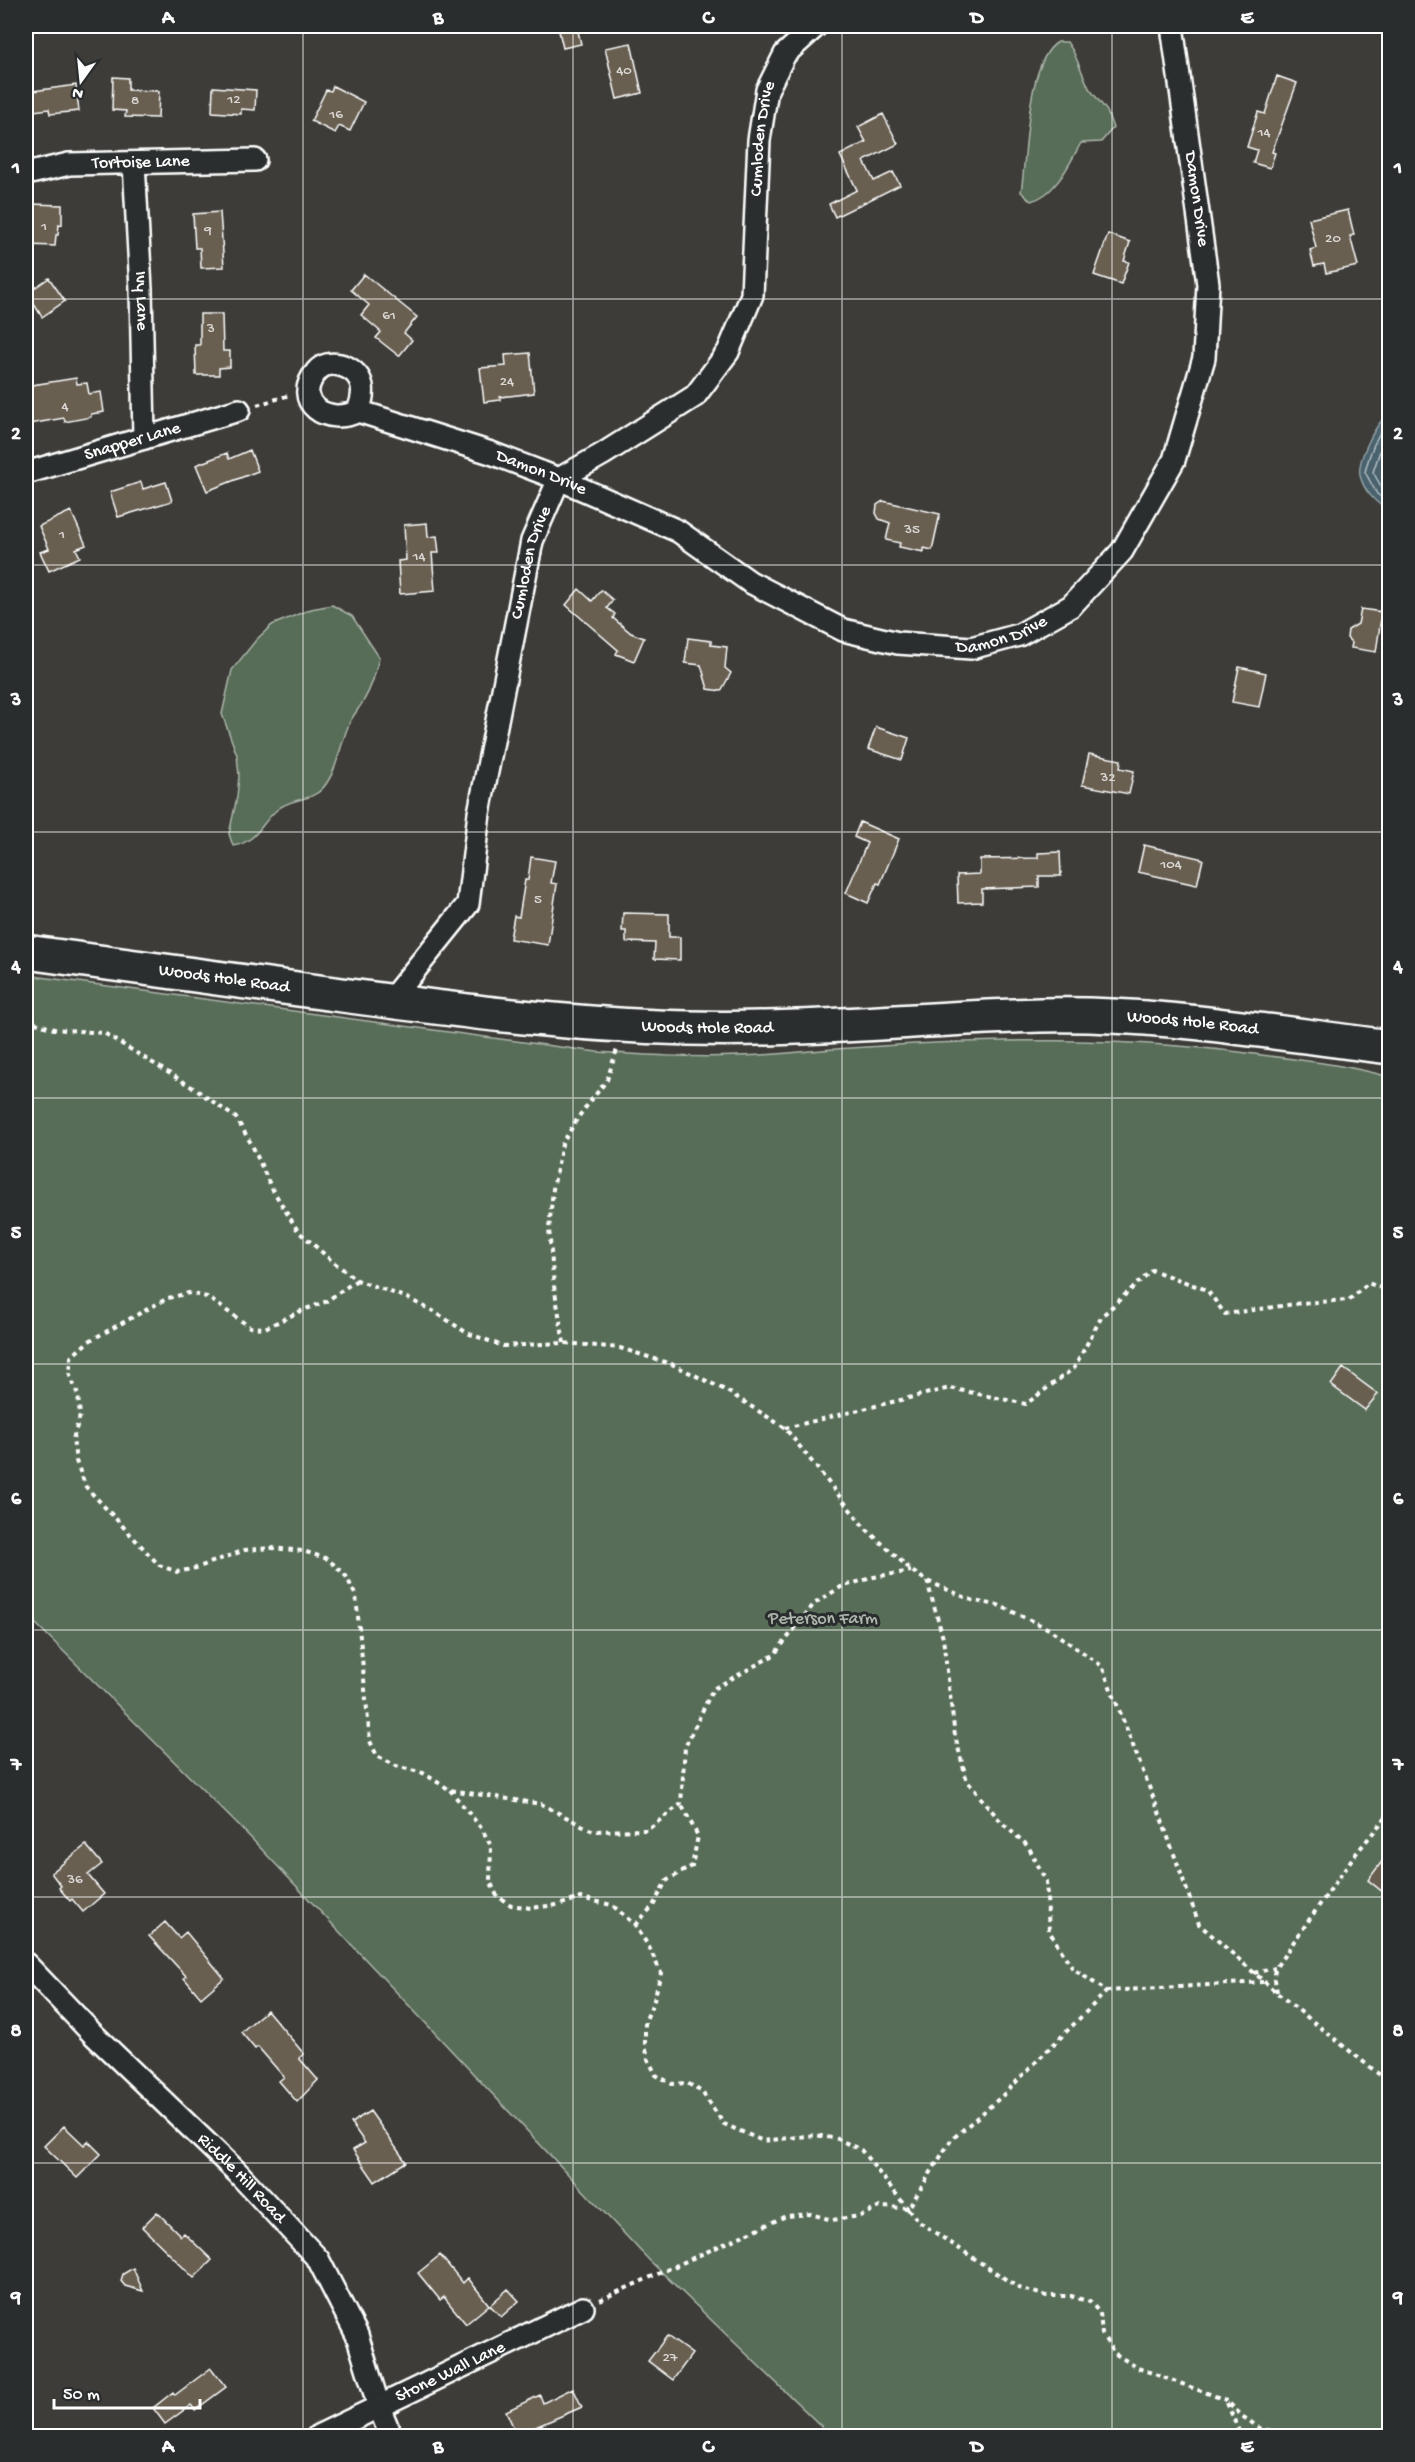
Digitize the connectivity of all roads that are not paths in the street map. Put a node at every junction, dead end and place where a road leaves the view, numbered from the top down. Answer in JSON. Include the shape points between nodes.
{"nodes":[{"id":1,"x":816,"y":26,"type":"edge"},
{"id":2,"x":1172,"y":26,"type":"edge"},
{"id":3,"x":255,"y":160,"type":"dead end"},
{"id":4,"x":134,"y":163,"type":"junction"},
{"id":5,"x":26,"y":174,"type":"edge"},
{"id":6,"x":239,"y":410,"type":"road end"},
{"id":7,"x":358,"y":411,"type":"junction"},
{"id":8,"x":144,"y":438,"type":"junction"},
{"id":9,"x":26,"y":473,"type":"edge"},
{"id":10,"x":559,"y":478,"type":"junction"},
{"id":11,"x":26,"y":952,"type":"edge"},
{"id":12,"x":390,"y":1001,"type":"junction"},
{"id":13,"x":1389,"y":1047,"type":"edge"},
{"id":14,"x":26,"y":1964,"type":"edge"},
{"id":15,"x":584,"y":2308,"type":"road end"},
{"id":16,"x":379,"y":2407,"type":"junction"},
{"id":17,"x":318,"y":2436,"type":"edge"},
{"id":18,"x":392,"y":2436,"type":"edge"}],
"edges":[{"from":1,"to":10,"type":"street","name":"Cumloden Drive","via":[[784,54],[767,90],[759,140],[752,295],[728,351],[695,396]]},
{"from":2,"to":10,"type":"street","name":"Damon Drive","via":[[1208,284],[1204,358],[1174,460],[1122,551],[1071,606],[1018,635],[971,648],[898,643],[843,630],[750,582],[678,531]]},
{"from":3,"to":4,"type":"street","name":"Tortoise Lane"},
{"from":4,"to":5,"type":"street","name":"Tortoise Lane","via":[[69,164]]},
{"from":4,"to":8,"type":"street","name":"Ivy Lane"},
{"from":6,"to":8,"type":"street","name":"Snapper Lane"},
{"from":7,"to":7,"type":"street","name":"Damon Drive","via":[[362,401],[359,378],[339,365],[328,364],[318,369],[308,389],[314,408],[324,415],[348,416]]},
{"from":7,"to":10,"type":"street","name":"Damon Drive"},
{"from":8,"to":9,"type":"street","name":"Snapper Lane"},
{"from":10,"to":12,"type":"street","name":"Cumloden Drive","via":[[532,541],[479,813],[468,904]]},
{"from":11,"to":12,"type":"highway","name":"Woods Hole Road"},
{"from":12,"to":13,"type":"highway","name":"Woods Hole Road","via":[[490,1014],[686,1028],[791,1029],[1053,1015],[1181,1022]]},
{"from":14,"to":16,"type":"street","name":"Riddle Hill Road","via":[[237,2172],[318,2259],[357,2335]]},
{"from":15,"to":16,"type":"street","name":"Stone Wall Lane"},
{"from":16,"to":17,"type":"street","name":"Stone Wall Lane"},
{"from":16,"to":18,"type":"street","name":"Riddle Hill Road"}]}
